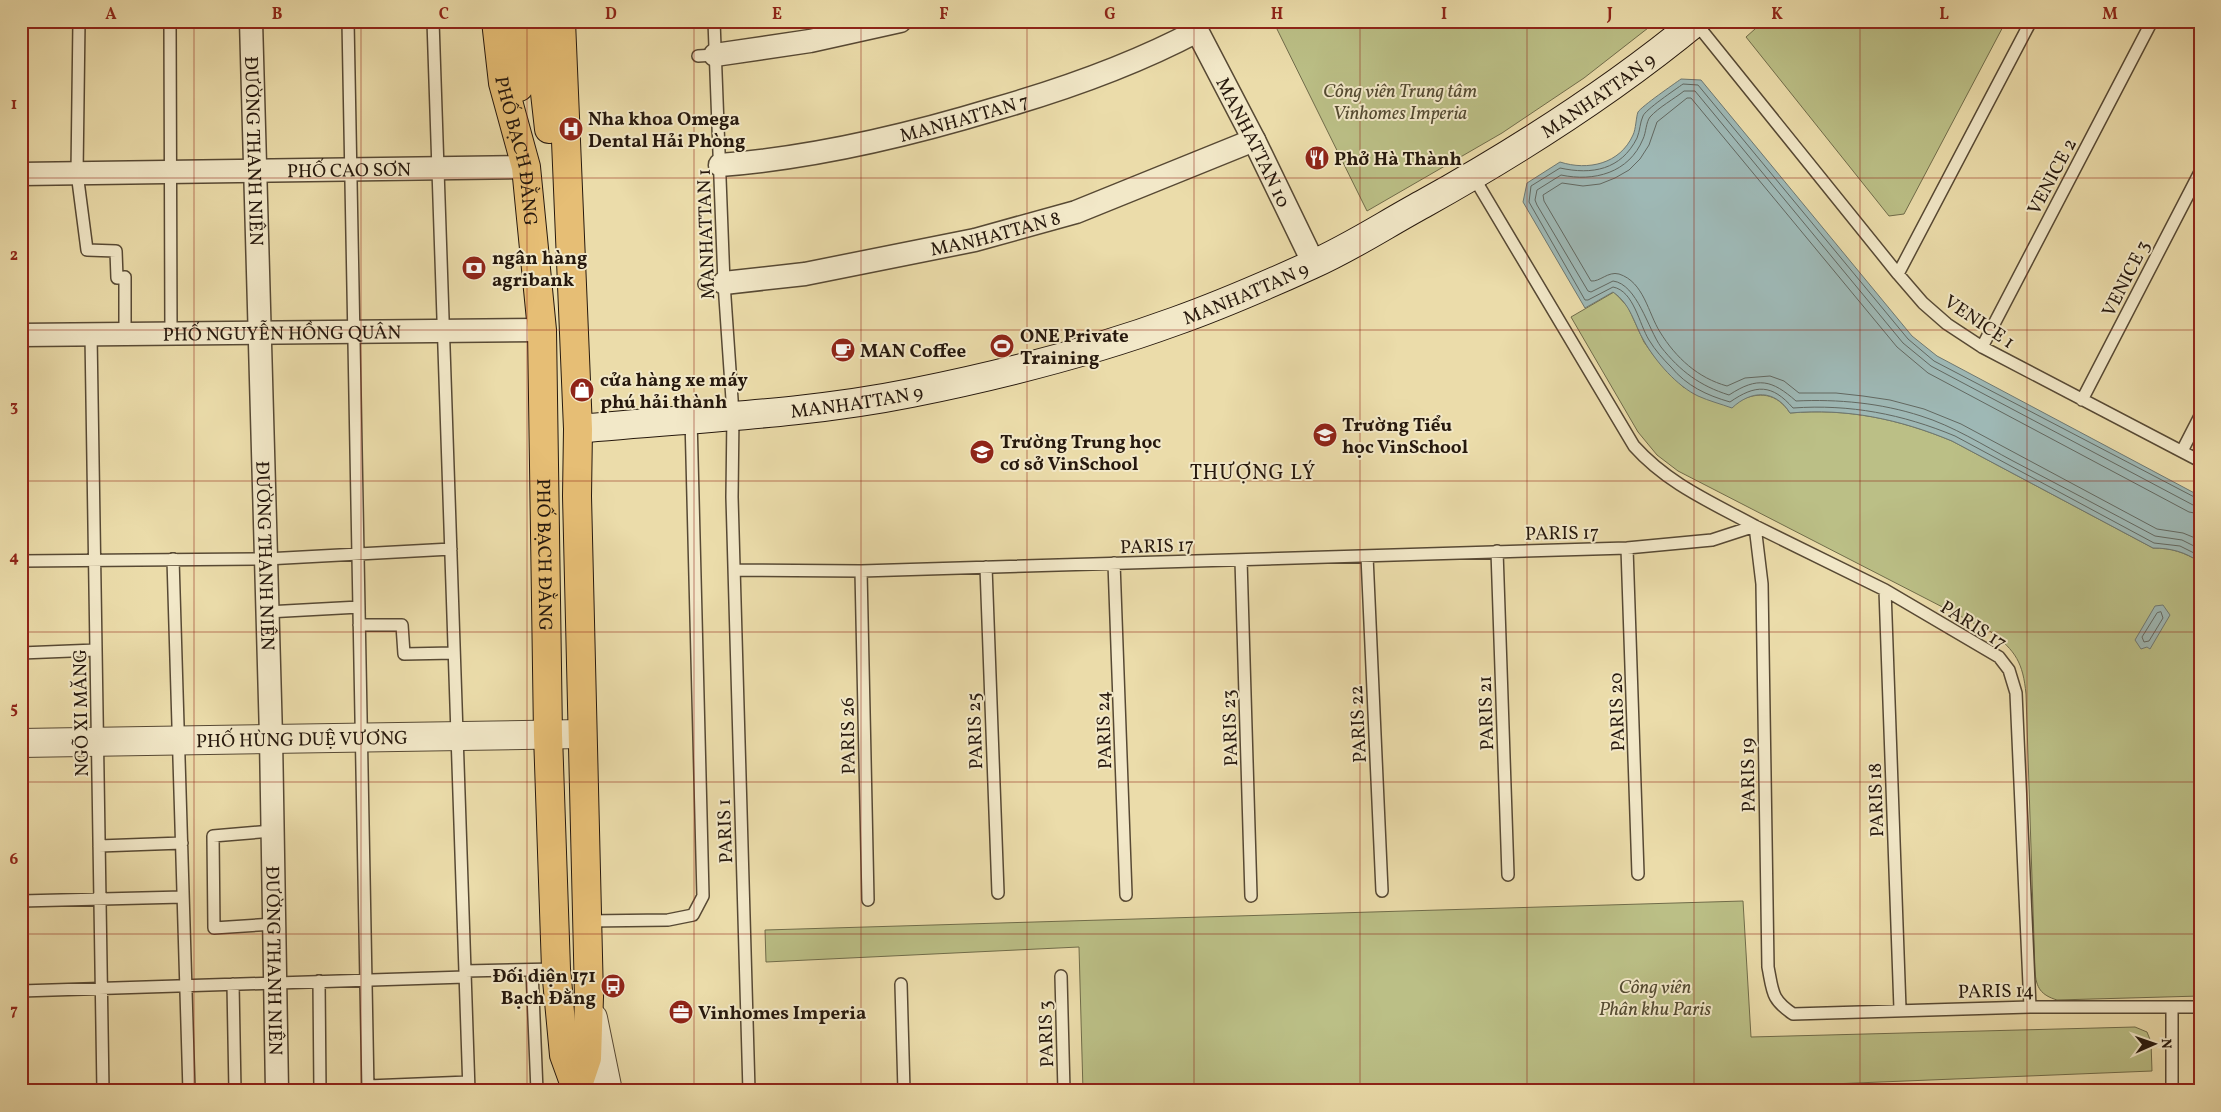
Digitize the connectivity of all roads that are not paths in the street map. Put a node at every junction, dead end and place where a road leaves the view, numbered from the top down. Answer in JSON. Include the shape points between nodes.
{"nodes":[{"id":1,"x":79,"y":21,"type":"edge"},
{"id":2,"x":170,"y":21,"type":"edge"},
{"id":3,"x":251,"y":21,"type":"edge"},
{"id":4,"x":348,"y":21,"type":"edge"},
{"id":5,"x":433,"y":21,"type":"edge"},
{"id":6,"x":496,"y":21,"type":"edge"},
{"id":7,"x":518,"y":21,"type":"edge"},
{"id":8,"x":537,"y":21,"type":"edge"},
{"id":9,"x":561,"y":21,"type":"edge"},
{"id":10,"x":714,"y":21,"type":"edge"},
{"id":11,"x":900,"y":21,"type":"edge"},
{"id":12,"x":2031,"y":21,"type":"edge"},
{"id":13,"x":2152,"y":21,"type":"edge"},
{"id":14,"x":1696,"y":22,"type":"edge"},
{"id":15,"x":1195,"y":26,"type":"edge"},
{"id":16,"x":706,"y":55,"type":"junction"},
{"id":17,"x":1254,"y":140,"type":"junction"},
{"id":18,"x":720,"y":165,"type":"junction"},
{"id":19,"x":438,"y":167,"type":"junction"},
{"id":20,"x":526,"y":168,"type":"junction"},
{"id":21,"x":350,"y":169,"type":"junction"},
{"id":22,"x":255,"y":170,"type":"junction"},
{"id":23,"x":172,"y":172,"type":"junction"},
{"id":24,"x":2200,"y":172,"type":"edge"},
{"id":25,"x":77,"y":173,"type":"junction"},
{"id":26,"x":21,"y":174,"type":"edge"},
{"id":27,"x":1473,"y":176,"type":"junction"},
{"id":28,"x":569,"y":208,"type":"junction"},
{"id":29,"x":1314,"y":264,"type":"junction"},
{"id":30,"x":1898,"y":274,"type":"junction"},
{"id":31,"x":714,"y":284,"type":"junction"},
{"id":32,"x":542,"y":330,"type":"junction"},
{"id":33,"x":443,"y":331,"type":"junction"},
{"id":34,"x":354,"y":332,"type":"junction"},
{"id":35,"x":260,"y":333,"type":"junction"},
{"id":36,"x":124,"y":334,"type":"junction"},
{"id":37,"x":171,"y":334,"type":"junction"},
{"id":38,"x":91,"y":335,"type":"junction"},
{"id":39,"x":21,"y":336,"type":"edge"},
{"id":40,"x":1982,"y":347,"type":"junction"},
{"id":41,"x":2082,"y":400,"type":"junction"},
{"id":42,"x":733,"y":414,"type":"junction"},
{"id":43,"x":2200,"y":416,"type":"edge"},
{"id":44,"x":691,"y":418,"type":"junction"},
{"id":45,"x":578,"y":428,"type":"junction"},
{"id":46,"x":2182,"y":451,"type":"junction"},
{"id":47,"x":2200,"y":460,"type":"edge"},
{"id":48,"x":1755,"y":526,"type":"junction"},
{"id":49,"x":1627,"y":548,"type":"junction"},
{"id":50,"x":450,"y":549,"type":"junction"},
{"id":51,"x":1497,"y":551,"type":"junction"},
{"id":52,"x":358,"y":554,"type":"junction"},
{"id":53,"x":1367,"y":556,"type":"junction"},
{"id":54,"x":174,"y":559,"type":"junction"},
{"id":55,"x":266,"y":559,"type":"junction"},
{"id":56,"x":95,"y":560,"type":"junction"},
{"id":57,"x":1241,"y":560,"type":"junction"},
{"id":58,"x":21,"y":561,"type":"edge"},
{"id":59,"x":1114,"y":563,"type":"junction"},
{"id":60,"x":986,"y":567,"type":"junction"},
{"id":61,"x":735,"y":570,"type":"junction"},
{"id":62,"x":861,"y":571,"type":"junction"},
{"id":63,"x":1885,"y":590,"type":"junction"},
{"id":64,"x":359,"y":607,"type":"junction"},
{"id":65,"x":268,"y":612,"type":"junction"},
{"id":66,"x":359,"y":626,"type":"junction"},
{"id":67,"x":96,"y":650,"type":"junction"},
{"id":68,"x":454,"y":653,"type":"junction"},
{"id":69,"x":21,"y":654,"type":"edge"},
{"id":70,"x":582,"y":734,"type":"junction"},
{"id":71,"x":548,"y":735,"type":"junction"},
{"id":72,"x":457,"y":736,"type":"junction"},
{"id":73,"x":271,"y":737,"type":"junction"},
{"id":74,"x":362,"y":738,"type":"junction"},
{"id":75,"x":180,"y":740,"type":"junction"},
{"id":76,"x":98,"y":742,"type":"junction"},
{"id":77,"x":21,"y":743,"type":"edge"},
{"id":78,"x":272,"y":831,"type":"junction"},
{"id":79,"x":182,"y":843,"type":"junction"},
{"id":80,"x":99,"y":846,"type":"junction"},
{"id":81,"x":1508,"y":874,"type":"dead end"},
{"id":82,"x":1638,"y":874,"type":"dead end"},
{"id":83,"x":1382,"y":891,"type":"dead end"},
{"id":84,"x":998,"y":893,"type":"dead end"},
{"id":85,"x":1126,"y":895,"type":"dead end"},
{"id":86,"x":1251,"y":896,"type":"dead end"},
{"id":87,"x":183,"y":897,"type":"junction"},
{"id":88,"x":100,"y":899,"type":"junction"},
{"id":89,"x":21,"y":900,"type":"edge"},
{"id":90,"x":868,"y":900,"type":"dead end"},
{"id":91,"x":587,"y":921,"type":"junction"},
{"id":92,"x":274,"y":924,"type":"junction"},
{"id":93,"x":544,"y":969,"type":"junction"},
{"id":94,"x":465,"y":974,"type":"junction"},
{"id":95,"x":1061,"y":976,"type":"dead end"},
{"id":96,"x":366,"y":980,"type":"junction"},
{"id":97,"x":319,"y":981,"type":"junction"},
{"id":98,"x":275,"y":982,"type":"junction"},
{"id":99,"x":233,"y":984,"type":"junction"},
{"id":100,"x":901,"y":984,"type":"dead end"},
{"id":101,"x":186,"y":985,"type":"junction"},
{"id":102,"x":102,"y":988,"type":"junction"},
{"id":103,"x":21,"y":990,"type":"edge"},
{"id":104,"x":588,"y":997,"type":"junction"},
{"id":105,"x":2030,"y":1007,"type":"junction"},
{"id":106,"x":2200,"y":1007,"type":"edge"},
{"id":107,"x":2172,"y":1008,"type":"junction"},
{"id":108,"x":1900,"y":1009,"type":"junction"},
{"id":109,"x":1793,"y":1014,"type":"joint"},
{"id":110,"x":469,"y":1086,"type":"edge"},
{"id":111,"x":368,"y":1088,"type":"edge"},
{"id":112,"x":577,"y":1090,"type":"edge"},
{"id":113,"x":103,"y":1091,"type":"edge"},
{"id":114,"x":189,"y":1091,"type":"edge"},
{"id":115,"x":235,"y":1091,"type":"edge"},
{"id":116,"x":277,"y":1091,"type":"edge"},
{"id":117,"x":320,"y":1091,"type":"edge"},
{"id":118,"x":537,"y":1091,"type":"edge"},
{"id":119,"x":608,"y":1091,"type":"edge"},
{"id":120,"x":749,"y":1091,"type":"edge"},
{"id":121,"x":904,"y":1091,"type":"edge"},
{"id":122,"x":1064,"y":1091,"type":"edge"},
{"id":123,"x":2172,"y":1091,"type":"edge"}],
"edges":[{"from":1,"to":25,"type":"lane"},
{"from":2,"to":23,"type":"lane"},
{"from":3,"to":22,"type":"street","name":"ĐƯỜNG THANH NIÊN"},
{"from":4,"to":21,"type":"lane"},
{"from":5,"to":19,"type":"lane"},
{"from":6,"to":20,"type":"main road","name":"PHỐ BẠCH ĐẰNG","via":[[503,83]]},
{"from":7,"to":20,"type":"main road"},
{"from":8,"to":28,"type":"main road","via":[[550,135]]},
{"from":9,"to":28,"type":"main road","name":"PHỐ BẠCH ĐẰNG"},
{"from":10,"to":16,"type":"lane","name":"MANHATTAN 1"},
{"from":11,"to":16,"type":"street","via":[[810,41]]},
{"from":12,"to":30,"type":"lane"},
{"from":13,"to":40,"type":"lane","name":"VENICE 2"},
{"from":14,"to":27,"type":"main road","name":"MANHATTAN 9","via":[[1595,100]]},
{"from":14,"to":30,"type":"lane","name":"VENICE 1"},
{"from":15,"to":17,"type":"street","name":"MANHATTAN 10"},
{"from":15,"to":18,"type":"street","name":"MANHATTAN 7","via":[[1155,53],[1092,78],[931,129],[759,162]]},
{"from":16,"to":18,"type":"lane","name":"MANHATTAN 1"},
{"from":17,"to":29,"type":"street","name":"MANHATTAN 10"},
{"from":17,"to":31,"type":"street","name":"MANHATTAN 8","via":[[1076,212],[975,240],[806,274]]},
{"from":18,"to":31,"type":"lane","name":"MANHATTAN 1"},
{"from":19,"to":20,"type":"street","name":"PHỐ CAO SƠN"},
{"from":19,"to":21,"type":"street","name":"PHỐ CAO SƠN"},
{"from":19,"to":33,"type":"lane"},
{"from":20,"to":32,"type":"main road","name":"PHỐ BẠCH ĐẰNG"},
{"from":21,"to":22,"type":"street","name":"PHỐ CAO SƠN"},
{"from":21,"to":34,"type":"lane"},
{"from":22,"to":23,"type":"street","name":"PHỐ CAO SƠN"},
{"from":22,"to":35,"type":"street","name":"ĐƯỜNG THANH NIÊN"},
{"from":23,"to":25,"type":"street","name":"PHỐ CAO SƠN"},
{"from":23,"to":37,"type":"lane"},
{"from":24,"to":41,"type":"lane","name":"VENICE 3"},
{"from":25,"to":26,"type":"street","name":"PHỐ CAO SƠN"},
{"from":25,"to":36,"type":"lane","via":[[87,250],[116,251],[117,278],[124,277]]},
{"from":27,"to":29,"type":"main road","name":"MANHATTAN 9"},
{"from":27,"to":48,"type":"lane","via":[[1634,446],[1650,465],[1673,482]]},
{"from":28,"to":45,"type":"main road","name":"PHỐ BẠCH ĐẰNG"},
{"from":29,"to":42,"type":"main road","name":"MANHATTAN 9","via":[[1176,321],[998,374],[839,405]]},
{"from":30,"to":40,"type":"lane","name":"VENICE 1","via":[[1947,324]]},
{"from":31,"to":42,"type":"lane","name":"MANHATTAN 1"},
{"from":32,"to":33,"type":"street","name":"PHỐ NGUYỄN HỒNG QUÂN"},
{"from":32,"to":71,"type":"main road","name":"PHỐ BẠCH ĐẰNG"},
{"from":33,"to":34,"type":"street","name":"PHỐ NGUYỄN HỒNG QUÂN"},
{"from":33,"to":50,"type":"lane"},
{"from":34,"to":35,"type":"street","name":"PHỐ NGUYỄN HỒNG QUÂN"},
{"from":34,"to":52,"type":"lane"},
{"from":35,"to":37,"type":"street","name":"PHỐ NGUYỄN HỒNG QUÂN"},
{"from":35,"to":55,"type":"street","name":"ĐƯỜNG THANH NIÊN"},
{"from":36,"to":37,"type":"street","name":"PHỐ NGUYỄN HỒNG QUÂN"},
{"from":36,"to":38,"type":"street","name":"PHỐ NGUYỄN HỒNG QUÂN"},
{"from":38,"to":39,"type":"street","name":"PHỐ NGUYỄN HỒNG QUÂN"},
{"from":38,"to":56,"type":"lane","name":"NGÕ XI MĂNG"},
{"from":40,"to":41,"type":"lane","name":"VENICE 1"},
{"from":41,"to":46,"type":"lane","name":"VENICE 1"},
{"from":42,"to":44,"type":"main road","name":"MANHATTAN 9"},
{"from":42,"to":61,"type":"lane","name":"MANHATTAN 1"},
{"from":43,"to":46,"type":"lane"},
{"from":44,"to":45,"type":"main road","name":"MANHATTAN 9"},
{"from":44,"to":91,"type":"lane","via":[[704,896],[693,915],[668,920]]},
{"from":45,"to":70,"type":"main road","name":"PHỐ BẠCH ĐẰNG"},
{"from":46,"to":47,"type":"lane","name":"VENICE 1"},
{"from":48,"to":49,"type":"lane","name":"PARIS 17","via":[[1712,540]]},
{"from":48,"to":63,"type":"lane","name":"PARIS 17"},
{"from":48,"to":109,"type":"lane","name":"PARIS 19","via":[[1762,584],[1768,966],[1779,1004]]},
{"from":49,"to":51,"type":"lane","name":"PARIS 17"},
{"from":49,"to":82,"type":"lane","name":"PARIS 20"},
{"from":50,"to":52,"type":"lane"},
{"from":50,"to":68,"type":"lane"},
{"from":51,"to":53,"type":"lane","name":"PARIS 17"},
{"from":51,"to":81,"type":"lane","name":"PARIS 21"},
{"from":52,"to":55,"type":"lane"},
{"from":52,"to":64,"type":"lane"},
{"from":53,"to":57,"type":"lane","name":"PARIS 17"},
{"from":53,"to":83,"type":"lane","name":"PARIS 22"},
{"from":54,"to":55,"type":"lane"},
{"from":54,"to":56,"type":"lane"},
{"from":54,"to":75,"type":"lane"},
{"from":55,"to":65,"type":"street","name":"ĐƯỜNG THANH NIÊN"},
{"from":56,"to":58,"type":"lane"},
{"from":56,"to":67,"type":"lane","name":"NGÕ XI MĂNG"},
{"from":57,"to":59,"type":"lane","name":"PARIS 17"},
{"from":57,"to":86,"type":"lane","name":"PARIS 23"},
{"from":59,"to":60,"type":"lane","name":"PARIS 17"},
{"from":59,"to":85,"type":"lane","name":"PARIS 24"},
{"from":60,"to":62,"type":"lane","name":"PARIS 17"},
{"from":60,"to":84,"type":"lane","name":"PARIS 25"},
{"from":61,"to":62,"type":"lane","name":"PARIS 17"},
{"from":61,"to":120,"type":"lane","name":"PARIS 1"},
{"from":62,"to":90,"type":"lane","name":"PARIS 26"},
{"from":63,"to":105,"type":"lane","name":"PARIS 17","via":[[1999,657],[2009,670],[2016,693]]},
{"from":63,"to":108,"type":"lane","name":"PARIS 18"},
{"from":64,"to":65,"type":"lane"},
{"from":64,"to":66,"type":"lane"},
{"from":65,"to":73,"type":"street","name":"ĐƯỜNG THANH NIÊN"},
{"from":66,"to":68,"type":"lane","via":[[402,625],[404,654]]},
{"from":66,"to":74,"type":"lane"},
{"from":67,"to":69,"type":"lane"},
{"from":67,"to":76,"type":"lane","name":"NGÕ XI MĂNG"},
{"from":68,"to":72,"type":"lane"},
{"from":70,"to":71,"type":"main road","name":"PHỐ HÙNG DUỆ VƯƠNG"},
{"from":70,"to":91,"type":"main road","name":"PHỐ BẠCH ĐẰNG"},
{"from":71,"to":72,"type":"main road","name":"PHỐ HÙNG DUỆ VƯƠNG"},
{"from":71,"to":93,"type":"main road","name":"PHỐ BẠCH ĐẰNG"},
{"from":72,"to":74,"type":"main road","name":"PHỐ HÙNG DUỆ VƯƠNG"},
{"from":72,"to":94,"type":"lane"},
{"from":73,"to":74,"type":"main road","name":"PHỐ HÙNG DUỆ VƯƠNG"},
{"from":73,"to":75,"type":"main road","name":"PHỐ HÙNG DUỆ VƯƠNG"},
{"from":73,"to":78,"type":"street","name":"ĐƯỜNG THANH NIÊN"},
{"from":74,"to":96,"type":"lane"},
{"from":75,"to":76,"type":"main road","name":"PHỐ HÙNG DUỆ VƯƠNG"},
{"from":75,"to":79,"type":"lane"},
{"from":76,"to":77,"type":"main road","name":"PHỐ HÙNG DUỆ VƯƠNG"},
{"from":76,"to":80,"type":"lane","name":"NGÕ XI MĂNG"},
{"from":78,"to":92,"type":"street","name":"ĐƯỜNG THANH NIÊN"},
{"from":78,"to":92,"type":"lane","via":[[213,836],[214,928]]},
{"from":79,"to":80,"type":"lane"},
{"from":79,"to":87,"type":"lane"},
{"from":80,"to":88,"type":"lane","name":"NGÕ XI MĂNG"},
{"from":87,"to":88,"type":"lane"},
{"from":87,"to":101,"type":"lane"},
{"from":88,"to":89,"type":"lane"},
{"from":88,"to":102,"type":"lane","name":"NGÕ XI MĂNG"},
{"from":91,"to":104,"type":"main road","name":"PHỐ BẠCH ĐẰNG"},
{"from":92,"to":98,"type":"street","name":"ĐƯỜNG THANH NIÊN"},
{"from":93,"to":94,"type":"lane"},
{"from":93,"to":112,"type":"main road","name":"PHỐ BẠCH ĐẰNG","via":[[564,1055]]},
{"from":93,"to":118,"type":"lane"},
{"from":94,"to":96,"type":"lane"},
{"from":94,"to":110,"type":"lane"},
{"from":95,"to":122,"type":"lane","name":"PARIS 3"},
{"from":96,"to":97,"type":"lane"},
{"from":96,"to":111,"type":"lane"},
{"from":97,"to":98,"type":"lane"},
{"from":97,"to":117,"type":"lane"},
{"from":98,"to":99,"type":"lane"},
{"from":98,"to":116,"type":"street","name":"ĐƯỜNG THANH NIÊN"},
{"from":99,"to":101,"type":"lane"},
{"from":99,"to":115,"type":"lane"},
{"from":100,"to":121,"type":"lane"},
{"from":101,"to":102,"type":"lane"},
{"from":101,"to":114,"type":"lane"},
{"from":102,"to":103,"type":"lane"},
{"from":102,"to":113,"type":"lane","name":"NGÕ XI MĂNG"},
{"from":104,"to":112,"type":"main road","name":"PHỐ BẠCH ĐẰNG","via":[[587,1058]]},
{"from":104,"to":119,"type":"main road"},
{"from":105,"to":107,"type":"lane","name":"PARIS 14"},
{"from":105,"to":108,"type":"lane","name":"PARIS 14"},
{"from":106,"to":107,"type":"lane","name":"PARIS 14"},
{"from":107,"to":123,"type":"lane"},
{"from":108,"to":109,"type":"lane","name":"PARIS 14"},
{"from":110,"to":111,"type":"lane"}]}
